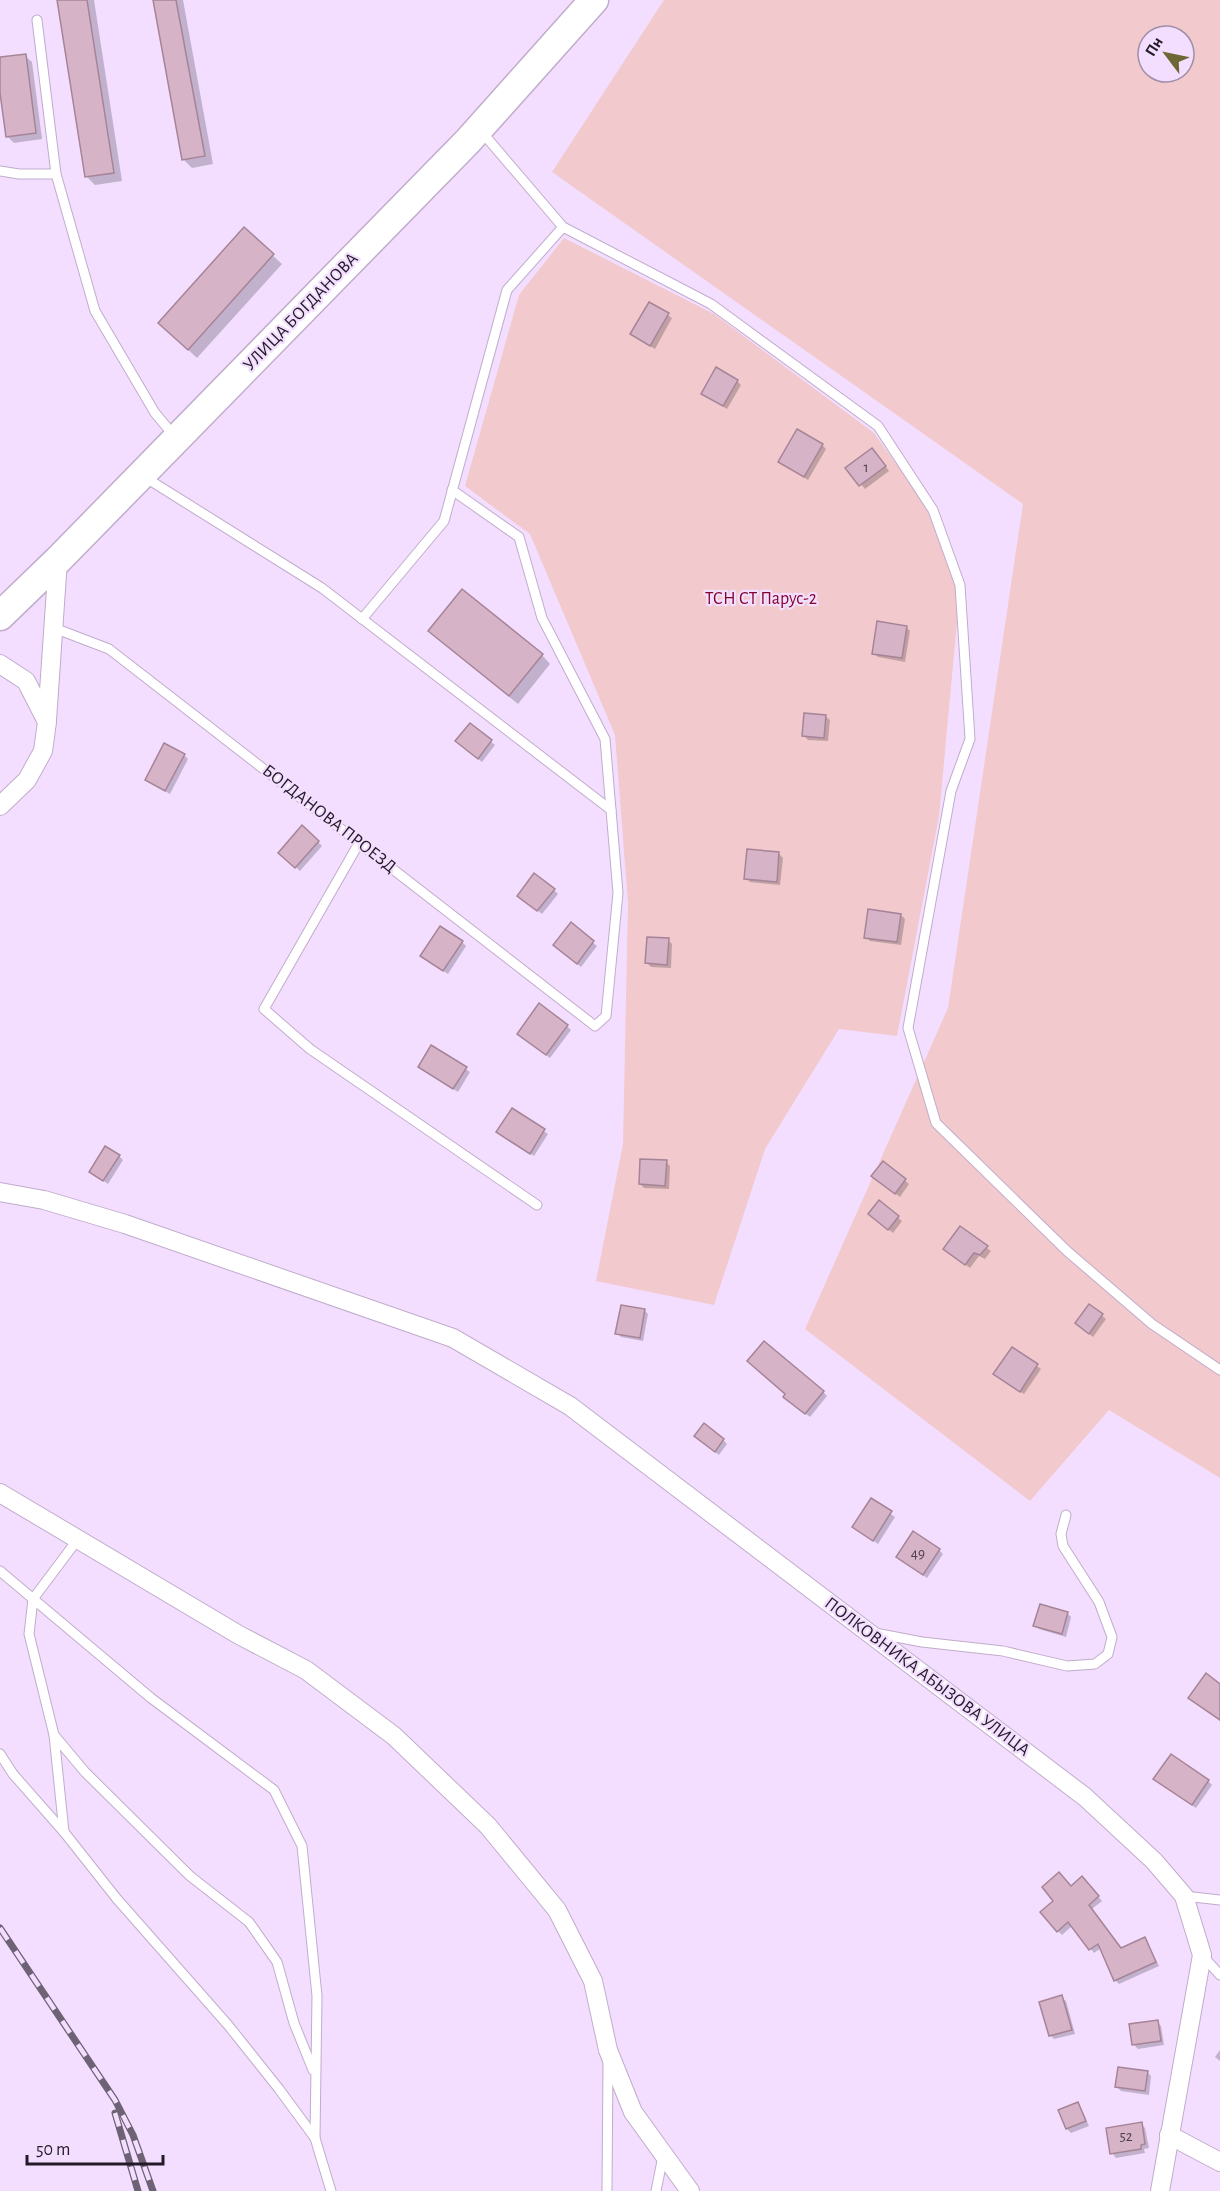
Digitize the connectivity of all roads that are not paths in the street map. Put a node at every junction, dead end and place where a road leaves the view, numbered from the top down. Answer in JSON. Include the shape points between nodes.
{"nodes":[{"id":1,"x":594,"y":0,"type":"edge"},
{"id":2,"x":37,"y":20,"type":"dead end"},
{"id":3,"x":479,"y":129,"type":"junction"},
{"id":4,"x":0,"y":171,"type":"edge"},
{"id":5,"x":56,"y":174,"type":"junction"},
{"id":6,"x":563,"y":227,"type":"junction"},
{"id":7,"x":177,"y":439,"type":"junction"},
{"id":8,"x":142,"y":475,"type":"junction"},
{"id":9,"x":452,"y":490,"type":"junction"},
{"id":10,"x":58,"y":560,"type":"junction"},
{"id":11,"x":0,"y":614,"type":"edge"},
{"id":12,"x":362,"y":619,"type":"junction"},
{"id":13,"x":54,"y":628,"type":"junction"},
{"id":14,"x":0,"y":664,"type":"edge"},
{"id":15,"x":47,"y":722,"type":"junction"},
{"id":16,"x":0,"y":806,"type":"edge"},
{"id":17,"x":611,"y":810,"type":"junction"},
{"id":18,"x":359,"y":843,"type":"junction"},
{"id":19,"x":0,"y":1192,"type":"edge"},
{"id":20,"x":537,"y":1205,"type":"dead end"},
{"id":21,"x":1220,"y":1370,"type":"edge"},
{"id":22,"x":0,"y":1493,"type":"edge"},
{"id":23,"x":1066,"y":1515,"type":"dead end"},
{"id":24,"x":78,"y":1539,"type":"junction"},
{"id":25,"x":0,"y":1571,"type":"edge"},
{"id":26,"x":33,"y":1599,"type":"junction"},
{"id":27,"x":867,"y":1631,"type":"junction"},
{"id":28,"x":54,"y":1735,"type":"junction"},
{"id":29,"x":0,"y":1754,"type":"edge"},
{"id":30,"x":64,"y":1832,"type":"junction"},
{"id":31,"x":1184,"y":1896,"type":"junction"},
{"id":32,"x":1220,"y":1900,"type":"edge"},
{"id":33,"x":1202,"y":1955,"type":"junction"},
{"id":34,"x":1220,"y":1975,"type":"edge"},
{"id":35,"x":608,"y":2050,"type":"junction"},
{"id":36,"x":316,"y":2076,"type":"junction"},
{"id":37,"x":1169,"y":2135,"type":"junction"},
{"id":38,"x":315,"y":2138,"type":"junction"},
{"id":39,"x":663,"y":2156,"type":"junction"},
{"id":40,"x":1220,"y":2162,"type":"edge"},
{"id":41,"x":331,"y":2191,"type":"edge"},
{"id":42,"x":607,"y":2191,"type":"edge"},
{"id":43,"x":656,"y":2191,"type":"edge"},
{"id":44,"x":690,"y":2191,"type":"edge"},
{"id":45,"x":1160,"y":2191,"type":"edge"}],
"edges":[{"from":1,"to":3,"type":"main road","name":"УЛИЦА БОГДАНОВА"},
{"from":2,"to":5,"type":"lane"},
{"from":3,"to":6,"type":"lane"},
{"from":3,"to":7,"type":"main road","name":"УЛИЦА БОГДАНОВА"},
{"from":4,"to":5,"type":"lane"},
{"from":5,"to":7,"type":"lane","via":[[95,311],[155,413]]},
{"from":6,"to":9,"type":"lane","via":[[507,290]]},
{"from":6,"to":21,"type":"lane","via":[[711,304],[878,426],[933,510],[960,585],[970,740],[951,791],[908,1028],[936,1123],[1067,1251],[1152,1324]]},
{"from":7,"to":8,"type":"main road","name":"УЛИЦА БОГДАНОВА"},
{"from":8,"to":10,"type":"main road","name":"УЛИЦА БОГДАНОВА"},
{"from":8,"to":12,"type":"lane","via":[[322,588]]},
{"from":9,"to":12,"type":"lane","via":[[444,521]]},
{"from":9,"to":17,"type":"lane","via":[[519,537],[542,618],[604,739]]},
{"from":10,"to":11,"type":"main road","name":"УЛИЦА БОГДАНОВА"},
{"from":10,"to":13,"type":"street"},
{"from":12,"to":17,"type":"lane"},
{"from":13,"to":15,"type":"street"},
{"from":13,"to":18,"type":"lane","name":"БОГДАНОВА ПРОЕЗД","via":[[109,649]]},
{"from":14,"to":15,"type":"street","via":[[26,681]]},
{"from":15,"to":16,"type":"street","via":[[43,751],[27,780]]},
{"from":17,"to":18,"type":"lane","name":"БОГДАНОВА ПРОЕЗД","via":[[618,893],[606,1016],[595,1026]]},
{"from":18,"to":20,"type":"lane","via":[[264,1009],[310,1048]]},
{"from":19,"to":27,"type":"street","name":"ПОЛКОВНИКА АБЫЗОВА УЛИЦА","via":[[44,1200],[125,1224],[453,1338],[570,1406]]},
{"from":22,"to":24,"type":"street"},
{"from":23,"to":27,"type":"lane","via":[[1061,1534],[1063,1546],[1099,1602],[1112,1637],[1108,1654],[1095,1664],[1067,1666],[1003,1651]]},
{"from":24,"to":26,"type":"lane"},
{"from":24,"to":35,"type":"street","via":[[239,1635],[306,1670],[394,1736],[488,1826],[557,1910],[592,1981]]},
{"from":25,"to":26,"type":"lane"},
{"from":26,"to":28,"type":"lane","via":[[29,1634]]},
{"from":26,"to":36,"type":"lane","via":[[151,1698],[274,1790],[302,1846],[317,1996]]},
{"from":27,"to":31,"type":"street","name":"ПОЛКОВНИКА АБЫЗОВА УЛИЦА","via":[[1085,1797],[1154,1861]]},
{"from":28,"to":30,"type":"lane"},
{"from":28,"to":36,"type":"lane","via":[[85,1772],[190,1876],[249,1922],[277,1962],[294,2023]]},
{"from":29,"to":30,"type":"lane"},
{"from":30,"to":38,"type":"lane","via":[[228,2025]]},
{"from":31,"to":32,"type":"lane"},
{"from":31,"to":33,"type":"street","name":"ПОЛКОВНИКА АБЫЗОВА УЛИЦА"},
{"from":33,"to":34,"type":"lane"},
{"from":33,"to":37,"type":"street","name":"ПОЛКОВНИКА АБЫЗОВА УЛИЦА"},
{"from":35,"to":39,"type":"street","via":[[633,2112]]},
{"from":35,"to":42,"type":"lane"},
{"from":36,"to":38,"type":"lane"},
{"from":37,"to":40,"type":"street"},
{"from":37,"to":45,"type":"street","name":"ПОЛКОВНИКА АБЫЗОВА УЛИЦА"},
{"from":38,"to":41,"type":"lane"},
{"from":39,"to":43,"type":"lane"},
{"from":39,"to":44,"type":"street"}]}
